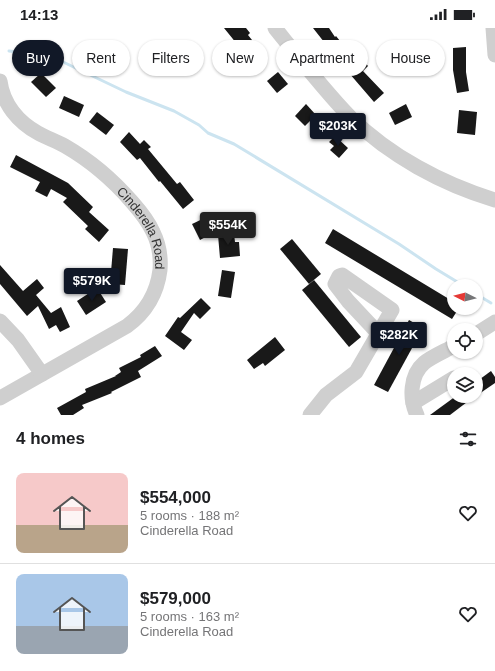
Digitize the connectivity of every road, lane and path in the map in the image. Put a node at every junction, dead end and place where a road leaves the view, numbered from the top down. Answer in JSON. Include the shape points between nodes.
{"nodes":[{"id":1,"x":275,"y":28,"type":"edge"},
{"id":2,"x":493,"y":28,"type":"edge"},
{"id":3,"x":495,"y":55,"type":"edge"},
{"id":4,"x":0,"y":81,"type":"edge"},
{"id":5,"x":3,"y":103,"type":"edge"},
{"id":6,"x":495,"y":200,"type":"edge"},
{"id":7,"x":0,"y":321,"type":"edge"},
{"id":8,"x":378,"y":334,"type":"dead end"},
{"id":9,"x":447,"y":350,"type":"edge"},
{"id":10,"x":42,"y":374,"type":"junction"},
{"id":11,"x":447,"y":385,"type":"edge"},
{"id":12,"x":0,"y":398,"type":"edge"},
{"id":13,"x":415,"y":409,"type":"edge"},
{"id":14,"x":310,"y":415,"type":"edge"}],
"edges":[{"from":1,"to":6,"type":"street","via":[[321,84],[373,137],[415,166]]},
{"from":2,"to":3,"type":"street"},
{"from":4,"to":5,"type":"street","name":"Cinderella Road"},
{"from":5,"to":10,"type":"street","name":"Cinderella Road","via":[[26,125],[84,158],[120,188],[153,230],[159,252],[157,287],[134,322]]},
{"from":7,"to":10,"type":"street","via":[[18,340]]},
{"from":8,"to":14,"type":"street","via":[[356,372],[326,395]]},
{"from":9,"to":13,"type":"street","via":[[425,362],[416,373],[412,391]]},
{"from":10,"to":12,"type":"street","name":"Cinderella Road"},
{"from":11,"to":13,"type":"street"}]}
